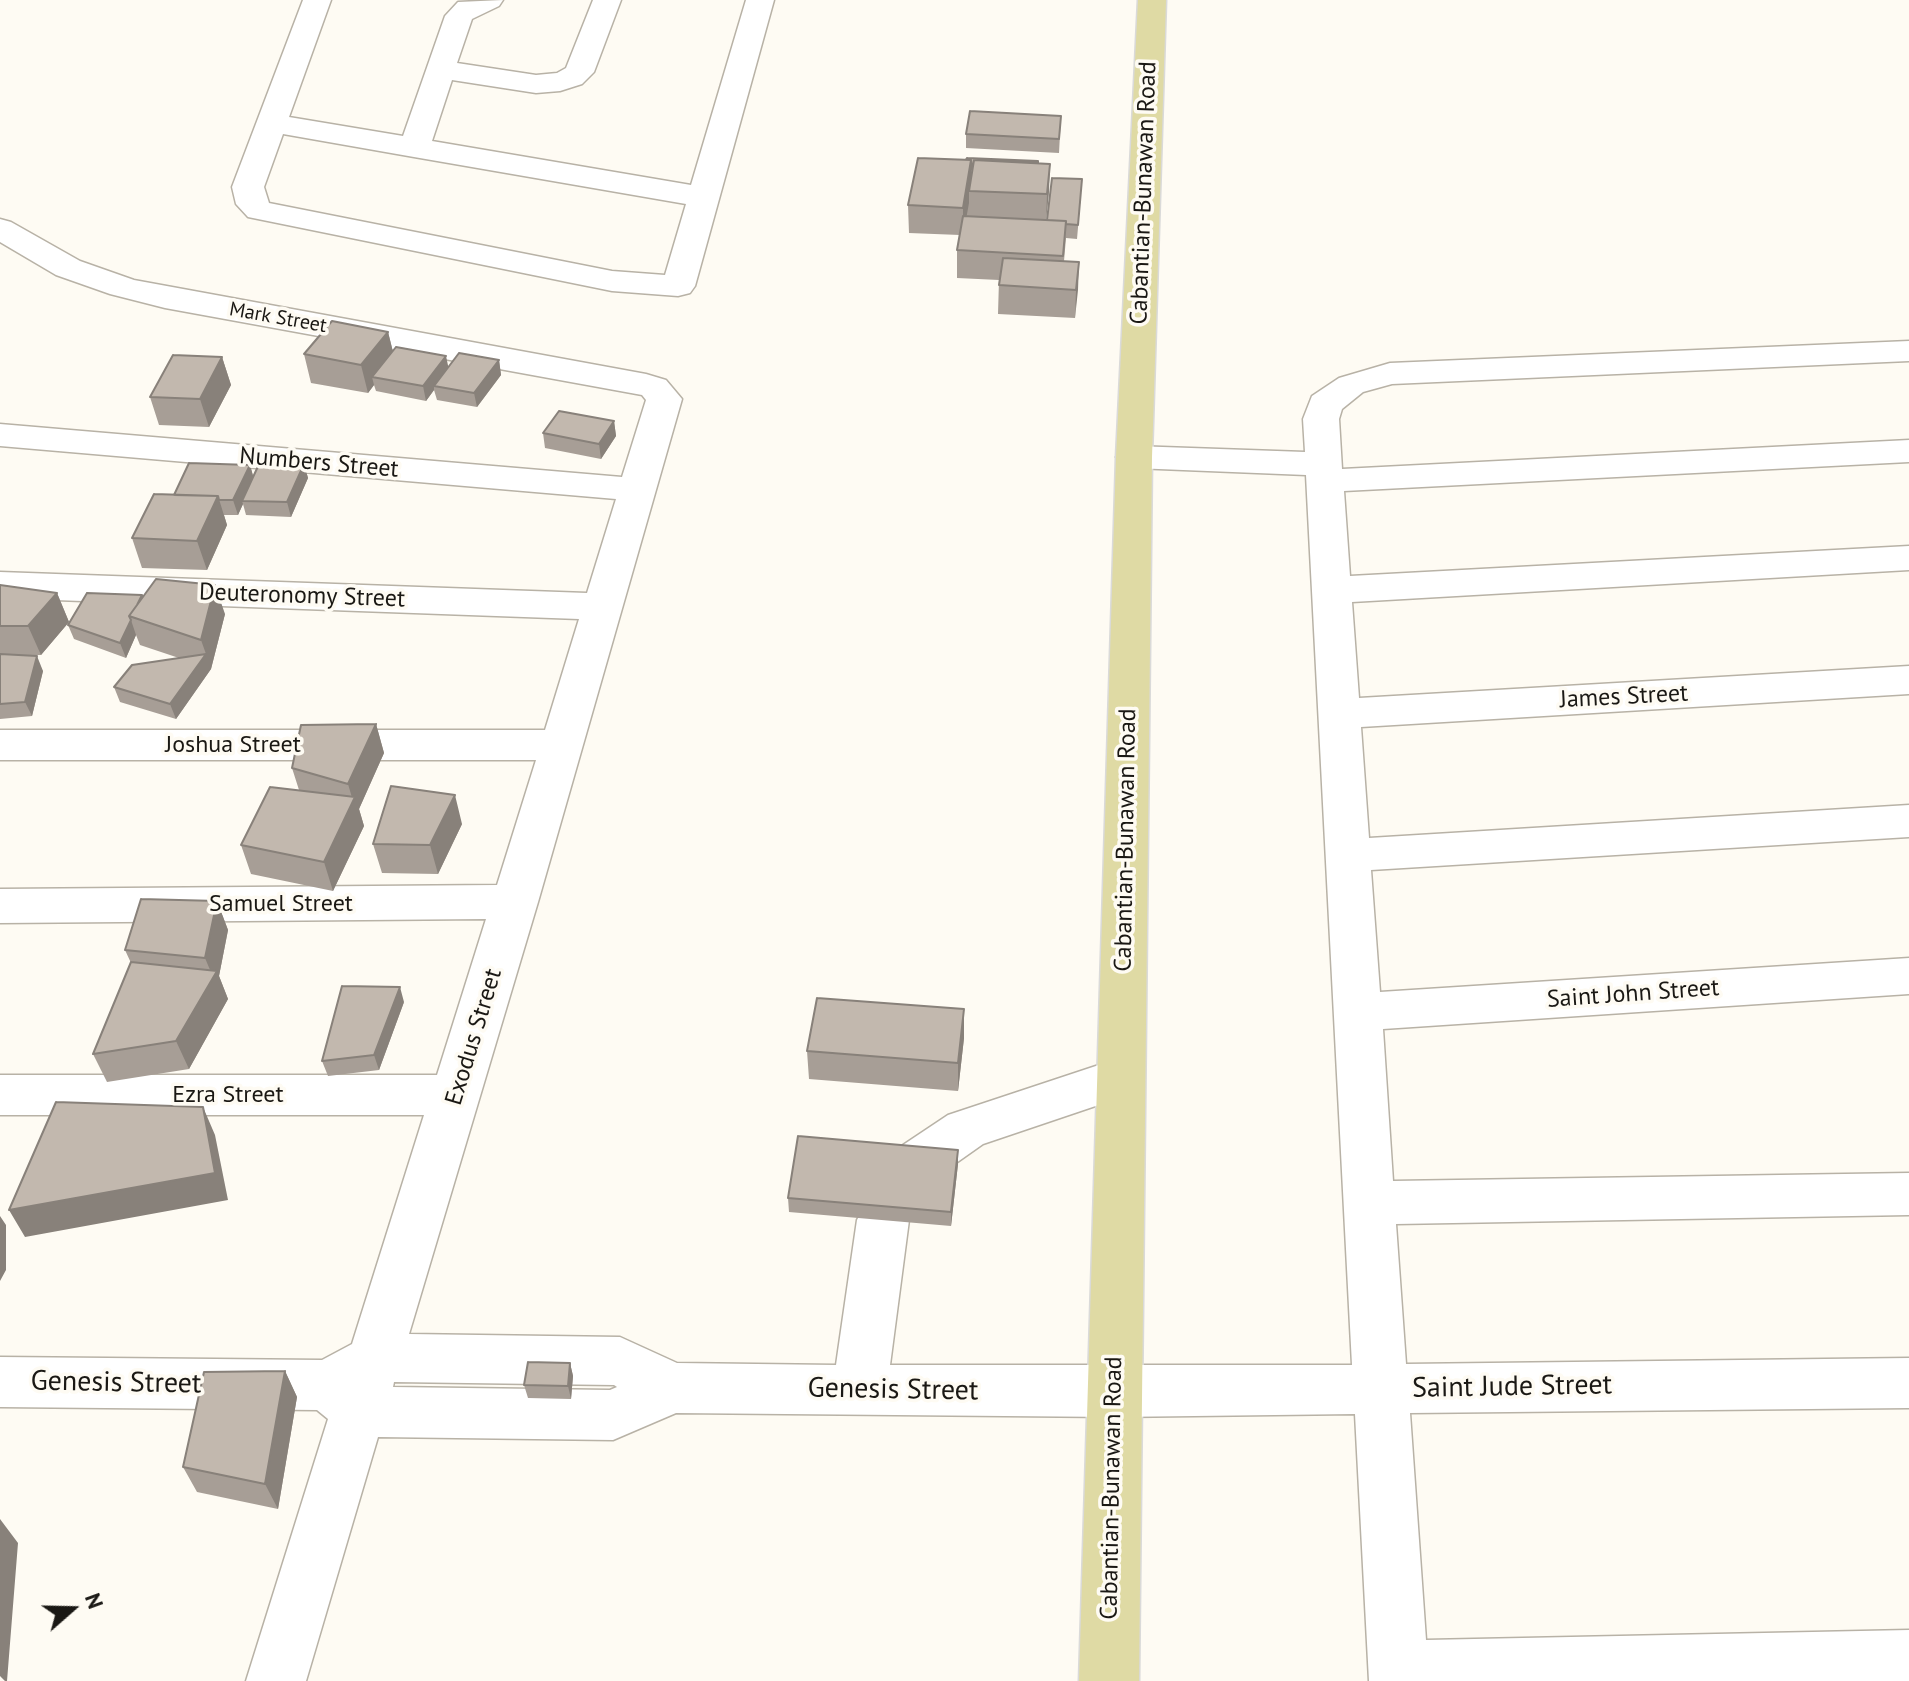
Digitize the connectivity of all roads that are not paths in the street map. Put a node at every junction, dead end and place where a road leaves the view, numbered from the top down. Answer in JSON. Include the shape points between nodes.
{"nodes":[{"id":1,"x":317,"y":0,"type":"edge"},
{"id":2,"x":489,"y":0,"type":"edge"},
{"id":3,"x":607,"y":0,"type":"edge"},
{"id":4,"x":733,"y":0,"type":"edge"},
{"id":5,"x":760,"y":0,"type":"edge"},
{"id":6,"x":1152,"y":0,"type":"edge"},
{"id":7,"x":440,"y":69,"type":"junction"},
{"id":8,"x":272,"y":123,"type":"junction"},
{"id":9,"x":414,"y":148,"type":"junction"},
{"id":10,"x":703,"y":197,"type":"junction"},
{"id":11,"x":0,"y":229,"type":"edge"},
{"id":12,"x":1909,"y":351,"type":"edge"},
{"id":13,"x":661,"y":393,"type":"joint"},
{"id":14,"x":0,"y":435,"type":"edge"},
{"id":15,"x":1909,"y":451,"type":"edge"},
{"id":16,"x":1134,"y":457,"type":"junction"},
{"id":17,"x":1325,"y":472,"type":"junction"},
{"id":18,"x":639,"y":490,"type":"junction"},
{"id":19,"x":1909,"y":558,"type":"edge"},
{"id":20,"x":0,"y":585,"type":"edge"},
{"id":21,"x":1332,"y":590,"type":"junction"},
{"id":22,"x":603,"y":607,"type":"junction"},
{"id":23,"x":1909,"y":680,"type":"edge"},
{"id":24,"x":1339,"y":714,"type":"junction"},
{"id":25,"x":0,"y":745,"type":"edge"},
{"id":26,"x":562,"y":745,"type":"junction"},
{"id":27,"x":1909,"y":821,"type":"edge"},
{"id":28,"x":1349,"y":855,"type":"junction"},
{"id":29,"x":515,"y":902,"type":"junction"},
{"id":30,"x":0,"y":906,"type":"edge"},
{"id":31,"x":1909,"y":976,"type":"edge"},
{"id":32,"x":1357,"y":1012,"type":"junction"},
{"id":33,"x":1120,"y":1078,"type":"junction"},
{"id":34,"x":0,"y":1095,"type":"edge"},
{"id":35,"x":456,"y":1095,"type":"junction"},
{"id":36,"x":921,"y":1160,"type":"edge"},
{"id":37,"x":1909,"y":1194,"type":"edge"},
{"id":38,"x":1370,"y":1203,"type":"junction"},
{"id":39,"x":883,"y":1220,"type":"edge"},
{"id":40,"x":377,"y":1358,"type":"junction"},
{"id":41,"x":0,"y":1382,"type":"edge"},
{"id":42,"x":1909,"y":1383,"type":"edge"},
{"id":43,"x":672,"y":1388,"type":"junction"},
{"id":44,"x":860,"y":1389,"type":"junction"},
{"id":45,"x":1381,"y":1389,"type":"junction"},
{"id":46,"x":1114,"y":1392,"type":"junction"},
{"id":47,"x":344,"y":1399,"type":"junction"},
{"id":48,"x":1909,"y":1660,"type":"edge"},
{"id":49,"x":1398,"y":1676,"type":"edge"},
{"id":50,"x":276,"y":1681,"type":"edge"},
{"id":51,"x":1109,"y":1681,"type":"edge"}],
"edges":[{"from":1,"to":8,"type":"street"},
{"from":2,"to":7,"type":"street","via":[[459,16]]},
{"from":3,"to":7,"type":"street","via":[[572,78],[536,84]]},
{"from":4,"to":5,"type":"street"},
{"from":5,"to":10,"type":"street"},
{"from":6,"to":16,"type":"main road","name":"Cabantian-Bunawan Road"},
{"from":7,"to":9,"type":"street"},
{"from":8,"to":9,"type":"street"},
{"from":8,"to":10,"type":"street","via":[[248,187],[259,210],[612,281],[678,286]]},
{"from":9,"to":10,"type":"street"},
{"from":11,"to":13,"type":"street","name":"Mark Street","via":[[68,268],[150,294],[646,385]]},
{"from":12,"to":17,"type":"street","via":[[1390,374],[1337,392],[1325,404]]},
{"from":13,"to":18,"type":"street","name":"Exodus Street","via":[[664,405]]},
{"from":14,"to":18,"type":"street","name":"Numbers Street"},
{"from":15,"to":17,"type":"street"},
{"from":16,"to":17,"type":"street"},
{"from":16,"to":33,"type":"main road","name":"Cabantian-Bunawan Road"},
{"from":17,"to":21,"type":"street"},
{"from":18,"to":22,"type":"street","name":"Exodus Street"},
{"from":19,"to":21,"type":"street"},
{"from":20,"to":22,"type":"street","name":"Deuteronomy Street"},
{"from":21,"to":24,"type":"street"},
{"from":22,"to":26,"type":"street","name":"Exodus Street"},
{"from":23,"to":24,"type":"street","name":"James Street"},
{"from":24,"to":28,"type":"street"},
{"from":25,"to":26,"type":"street","name":"Joshua Street"},
{"from":26,"to":29,"type":"street","name":"Exodus Street"},
{"from":27,"to":28,"type":"street"},
{"from":28,"to":32,"type":"street"},
{"from":29,"to":30,"type":"street","name":"Samuel Street"},
{"from":29,"to":35,"type":"street","name":"Exodus Street"},
{"from":31,"to":32,"type":"street","name":"Saint John Street"},
{"from":32,"to":38,"type":"street"},
{"from":33,"to":36,"type":"street","via":[[966,1129]]},
{"from":33,"to":46,"type":"main road","name":"Cabantian-Bunawan Road"},
{"from":34,"to":35,"type":"street","name":"Ezra Street"},
{"from":35,"to":40,"type":"street","name":"Exodus Street"},
{"from":37,"to":38,"type":"street"},
{"from":38,"to":45,"type":"street"},
{"from":39,"to":44,"type":"street"},
{"from":40,"to":43,"type":"street","name":"Genesis Street","via":[[620,1361]]},
{"from":40,"to":47,"type":"street","name":"Genesis Street"},
{"from":41,"to":47,"type":"street","name":"Genesis Street"},
{"from":42,"to":45,"type":"street","name":"Saint Jude Street"},
{"from":43,"to":44,"type":"street","name":"Genesis Street"},
{"from":43,"to":47,"type":"street","name":"Genesis Street","via":[[613,1415]]},
{"from":44,"to":46,"type":"street","name":"Genesis Street"},
{"from":45,"to":46,"type":"street","name":"Saint Jude Street"},
{"from":45,"to":49,"type":"street"},
{"from":46,"to":51,"type":"main road","name":"Cabantian-Bunawan Road"},
{"from":47,"to":50,"type":"street"},
{"from":48,"to":49,"type":"street"}]}
